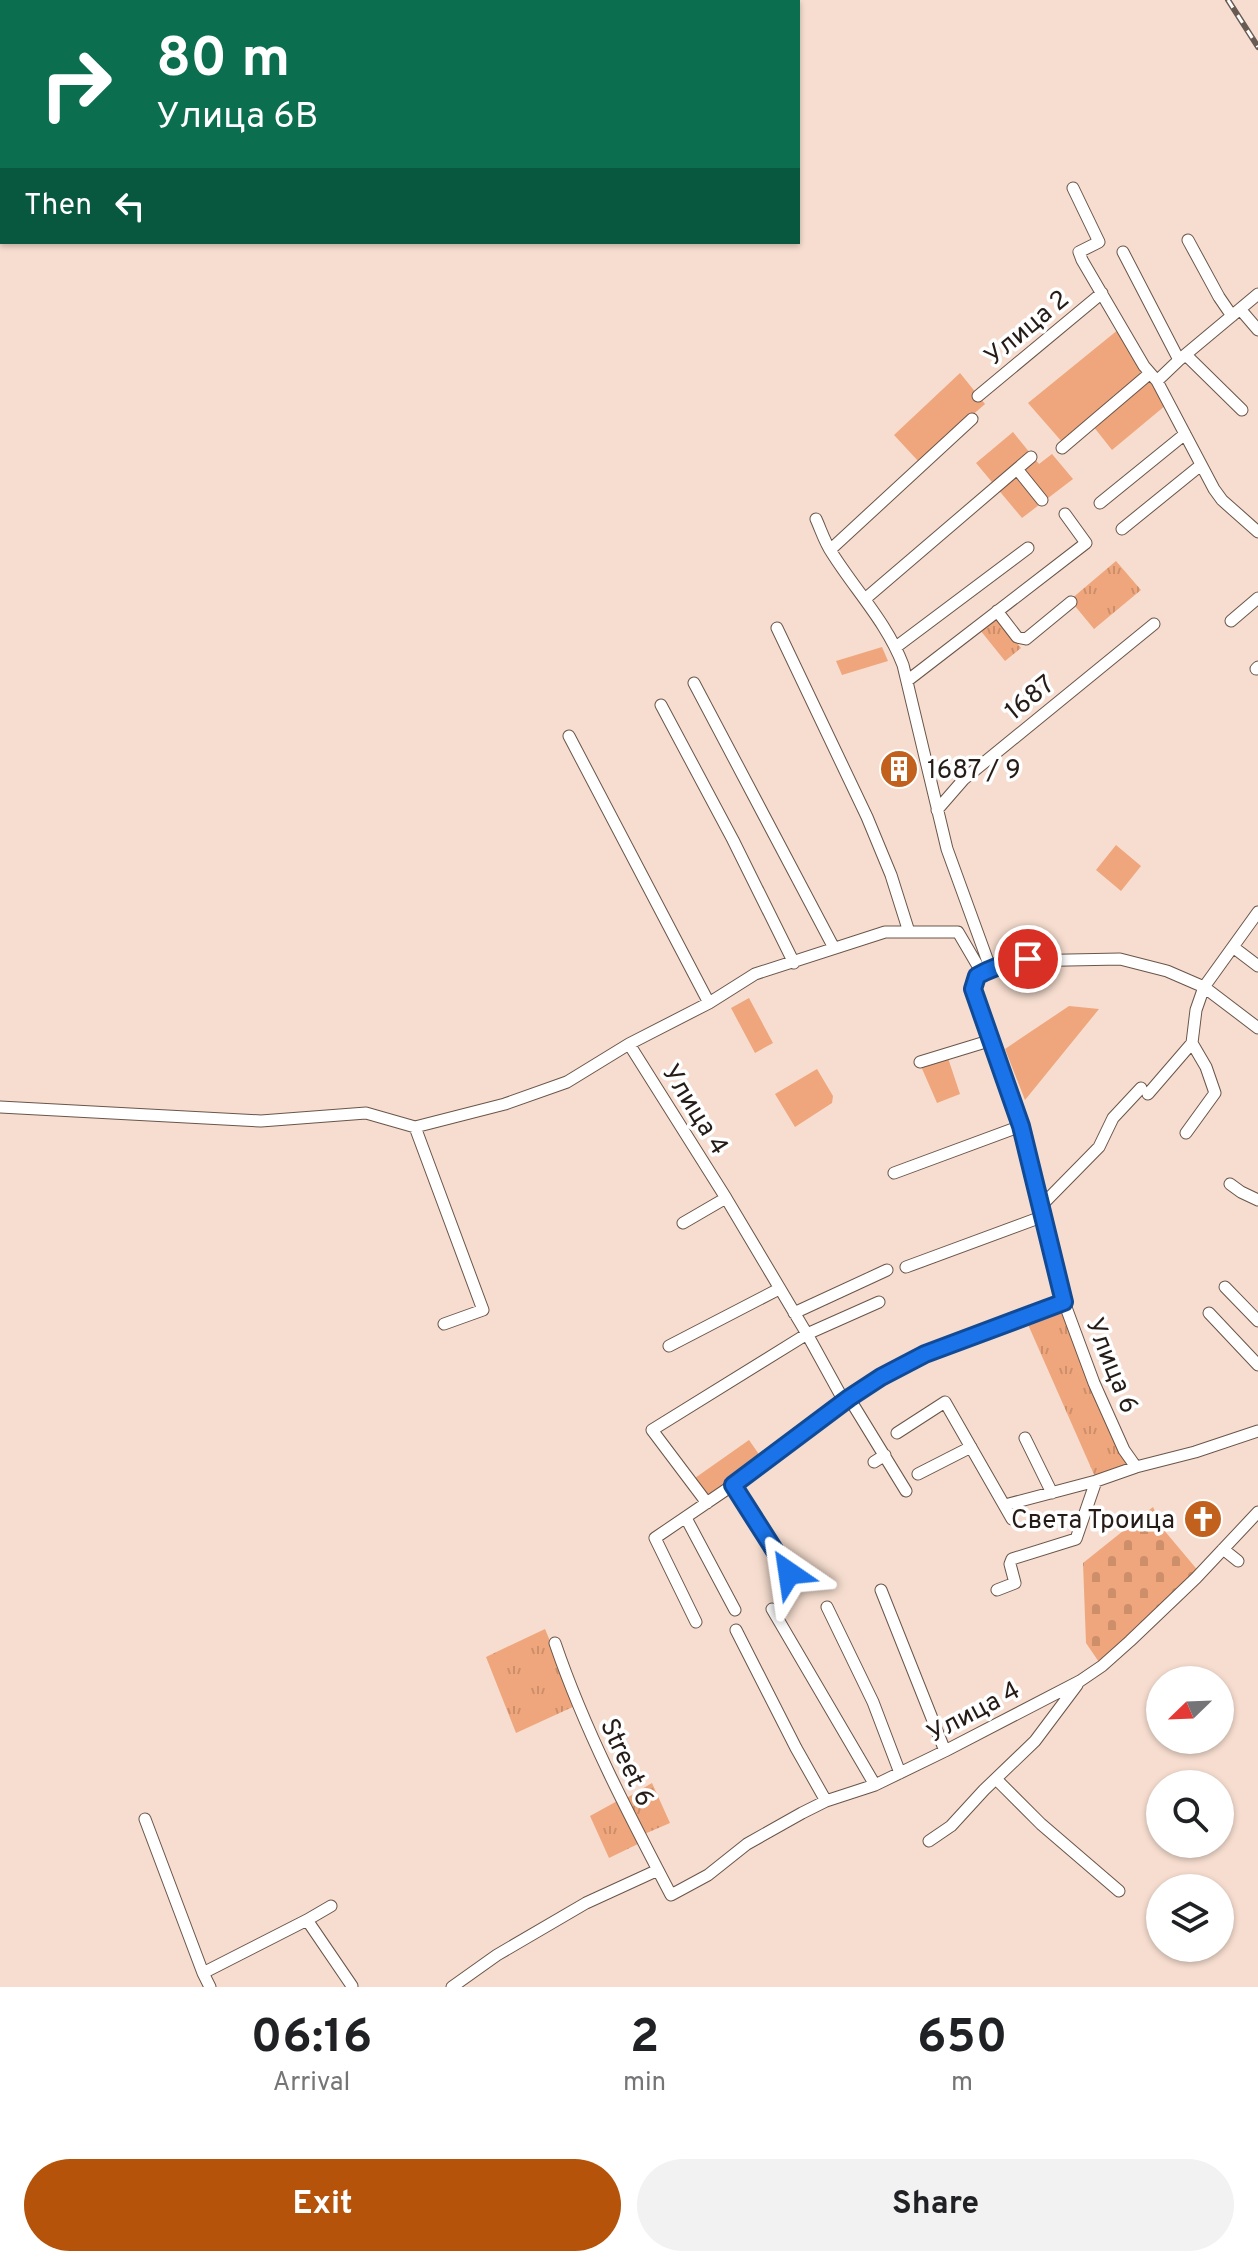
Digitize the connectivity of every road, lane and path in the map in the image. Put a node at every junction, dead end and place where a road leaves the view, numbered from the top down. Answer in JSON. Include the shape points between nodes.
{"nodes":[{"id":1,"x":1073,"y":188,"type":"dead end"},
{"id":2,"x":1188,"y":240,"type":"dead end"},
{"id":3,"x":1123,"y":252,"type":"dead end"},
{"id":4,"x":1102,"y":293,"type":"junction"},
{"id":5,"x":1258,"y":294,"type":"edge"},
{"id":6,"x":1236,"y":312,"type":"junction"},
{"id":7,"x":1258,"y":330,"type":"edge"},
{"id":8,"x":1182,"y":358,"type":"junction"},
{"id":9,"x":1153,"y":378,"type":"junction"},
{"id":10,"x":978,"y":396,"type":"dead end"},
{"id":11,"x":1242,"y":410,"type":"dead end"},
{"id":12,"x":972,"y":419,"type":"dead end"},
{"id":13,"x":1185,"y":434,"type":"junction"},
{"id":14,"x":1062,"y":448,"type":"dead end"},
{"id":15,"x":1031,"y":457,"type":"dead end"},
{"id":16,"x":1201,"y":465,"type":"junction"},
{"id":17,"x":1017,"y":469,"type":"junction"},
{"id":18,"x":1042,"y":500,"type":"dead end"},
{"id":19,"x":1100,"y":503,"type":"dead end"},
{"id":20,"x":1065,"y":514,"type":"dead end"},
{"id":21,"x":816,"y":519,"type":"dead end"},
{"id":22,"x":1122,"y":529,"type":"dead end"},
{"id":23,"x":1258,"y":532,"type":"edge"},
{"id":24,"x":1028,"y":548,"type":"dead end"},
{"id":25,"x":830,"y":550,"type":"junction"},
{"id":26,"x":1258,"y":598,"type":"edge"},
{"id":27,"x":865,"y":599,"type":"junction"},
{"id":28,"x":1071,"y":602,"type":"dead end"},
{"id":29,"x":997,"y":611,"type":"junction"},
{"id":30,"x":1231,"y":621,"type":"dead end"},
{"id":31,"x":1154,"y":624,"type":"dead end"},
{"id":32,"x":777,"y":628,"type":"dead end"},
{"id":33,"x":896,"y":647,"type":"junction"},
{"id":34,"x":907,"y":681,"type":"junction"},
{"id":35,"x":694,"y":683,"type":"dead end"},
{"id":36,"x":661,"y":705,"type":"dead end"},
{"id":37,"x":569,"y":736,"type":"dead end"},
{"id":38,"x":937,"y":810,"type":"junction"},
{"id":39,"x":1258,"y":912,"type":"edge"},
{"id":40,"x":909,"y":932,"type":"junction"},
{"id":41,"x":1233,"y":947,"type":"junction"},
{"id":42,"x":834,"y":948,"type":"junction"},
{"id":43,"x":794,"y":963,"type":"junction"},
{"id":44,"x":1258,"y":966,"type":"edge"},
{"id":45,"x":987,"y":971,"type":"junction"},
{"id":46,"x":1204,"y":987,"type":"junction"},
{"id":47,"x":709,"y":1003,"type":"junction"},
{"id":48,"x":1258,"y":1028,"type":"edge"},
{"id":49,"x":992,"y":1040,"type":"junction"},
{"id":50,"x":1192,"y":1043,"type":"junction"},
{"id":51,"x":629,"y":1044,"type":"junction"},
{"id":52,"x":920,"y":1062,"type":"dead end"},
{"id":53,"x":0,"y":1107,"type":"edge"},
{"id":54,"x":1021,"y":1126,"type":"junction"},
{"id":55,"x":415,"y":1127,"type":"junction"},
{"id":56,"x":1186,"y":1133,"type":"dead end"},
{"id":57,"x":894,"y":1173,"type":"dead end"},
{"id":58,"x":1230,"y":1184,"type":"dead end"},
{"id":59,"x":726,"y":1198,"type":"junction"},
{"id":60,"x":1258,"y":1200,"type":"edge"},
{"id":61,"x":1043,"y":1211,"type":"junction"},
{"id":62,"x":683,"y":1223,"type":"dead end"},
{"id":63,"x":906,"y":1267,"type":"dead end"},
{"id":64,"x":887,"y":1270,"type":"dead end"},
{"id":65,"x":1225,"y":1287,"type":"dead end"},
{"id":66,"x":779,"y":1289,"type":"junction"},
{"id":67,"x":879,"y":1302,"type":"dead end"},
{"id":68,"x":1064,"y":1302,"type":"junction"},
{"id":69,"x":794,"y":1313,"type":"junction"},
{"id":70,"x":1209,"y":1313,"type":"dead end"},
{"id":71,"x":1258,"y":1321,"type":"edge"},
{"id":72,"x":444,"y":1324,"type":"dead end"},
{"id":73,"x":807,"y":1334,"type":"junction"},
{"id":74,"x":669,"y":1346,"type":"dead end"},
{"id":75,"x":1258,"y":1365,"type":"edge"},
{"id":76,"x":847,"y":1401,"type":"junction"},
{"id":77,"x":1258,"y":1431,"type":"edge"},
{"id":78,"x":897,"y":1433,"type":"dead end"},
{"id":79,"x":1025,"y":1438,"type":"dead end"},
{"id":80,"x":971,"y":1447,"type":"junction"},
{"id":81,"x":885,"y":1455,"type":"junction"},
{"id":82,"x":874,"y":1462,"type":"dead end"},
{"id":83,"x":1136,"y":1467,"type":"junction"},
{"id":84,"x":918,"y":1474,"type":"dead end"},
{"id":85,"x":1096,"y":1481,"type":"junction"},
{"id":86,"x":733,"y":1485,"type":"junction"},
{"id":87,"x":906,"y":1491,"type":"dead end"},
{"id":88,"x":1052,"y":1493,"type":"junction"},
{"id":89,"x":707,"y":1503,"type":"junction"},
{"id":90,"x":1005,"y":1505,"type":"junction"},
{"id":91,"x":1258,"y":1512,"type":"edge"},
{"id":92,"x":686,"y":1518,"type":"junction"},
{"id":93,"x":1012,"y":1519,"type":"dead end"},
{"id":94,"x":1223,"y":1549,"type":"junction"},
{"id":95,"x":1238,"y":1561,"type":"dead end"},
{"id":96,"x":789,"y":1573,"type":"dead end"},
{"id":97,"x":881,"y":1590,"type":"dead end"},
{"id":98,"x":997,"y":1590,"type":"dead end"},
{"id":99,"x":827,"y":1607,"type":"dead end"},
{"id":100,"x":772,"y":1609,"type":"dead end"},
{"id":101,"x":735,"y":1610,"type":"dead end"},
{"id":102,"x":696,"y":1622,"type":"dead end"},
{"id":103,"x":736,"y":1630,"type":"dead end"},
{"id":104,"x":555,"y":1643,"type":"dead end"},
{"id":105,"x":1080,"y":1681,"type":"junction"},
{"id":106,"x":945,"y":1751,"type":"junction"},
{"id":107,"x":900,"y":1773,"type":"junction"},
{"id":108,"x":997,"y":1780,"type":"junction"},
{"id":109,"x":875,"y":1785,"type":"junction"},
{"id":110,"x":826,"y":1801,"type":"junction"},
{"id":111,"x":145,"y":1819,"type":"dead end"},
{"id":112,"x":929,"y":1841,"type":"dead end"},
{"id":113,"x":658,"y":1870,"type":"junction"},
{"id":114,"x":1119,"y":1891,"type":"dead end"},
{"id":115,"x":671,"y":1895,"type":"joint"},
{"id":116,"x":331,"y":1906,"type":"dead end"},
{"id":117,"x":307,"y":1920,"type":"junction"},
{"id":118,"x":203,"y":1973,"type":"junction"},
{"id":119,"x":352,"y":1986,"type":"edge"},
{"id":120,"x":210,"y":1987,"type":"edge"},
{"id":121,"x":452,"y":1987,"type":"edge"}],
"edges":[{"from":1,"to":4,"type":"street","name":"Улица 2","via":[[1099,242],[1079,252]]},
{"from":2,"to":6,"type":"street","via":[[1219,297]]},
{"from":3,"to":8,"type":"street"},
{"from":4,"to":9,"type":"street","name":"Улица 2"},
{"from":4,"to":10,"type":"street","name":"Улица 2"},
{"from":5,"to":6,"type":"street"},
{"from":6,"to":7,"type":"street"},
{"from":6,"to":8,"type":"street"},
{"from":8,"to":9,"type":"street"},
{"from":8,"to":11,"type":"street"},
{"from":9,"to":13,"type":"street","name":"Улица 2"},
{"from":9,"to":14,"type":"street"},
{"from":12,"to":25,"type":"street"},
{"from":13,"to":16,"type":"street","name":"Улица 2"},
{"from":13,"to":19,"type":"street"},
{"from":15,"to":17,"type":"street"},
{"from":16,"to":22,"type":"street"},
{"from":16,"to":23,"type":"street","name":"Улица 2","via":[[1222,500]]},
{"from":17,"to":18,"type":"street"},
{"from":17,"to":27,"type":"street"},
{"from":20,"to":29,"type":"street","via":[[1086,543]]},
{"from":21,"to":25,"type":"street"},
{"from":24,"to":33,"type":"street"},
{"from":25,"to":27,"type":"street"},
{"from":26,"to":30,"type":"street"},
{"from":27,"to":33,"type":"street"},
{"from":28,"to":29,"type":"street","via":[[1026,639],[1017,637]]},
{"from":29,"to":34,"type":"street"},
{"from":31,"to":38,"type":"street","name":"1687","via":[[964,779]]},
{"from":32,"to":40,"type":"street","via":[[867,817]]},
{"from":33,"to":34,"type":"street"},
{"from":34,"to":38,"type":"street"},
{"from":35,"to":42,"type":"street"},
{"from":36,"to":43,"type":"street"},
{"from":37,"to":47,"type":"street"},
{"from":38,"to":45,"type":"street"},
{"from":39,"to":41,"type":"street"},
{"from":40,"to":42,"type":"street","via":[[885,932]]},
{"from":40,"to":45,"type":"street","via":[[958,932]]},
{"from":41,"to":44,"type":"street"},
{"from":41,"to":46,"type":"street"},
{"from":42,"to":43,"type":"street"},
{"from":43,"to":47,"type":"street","via":[[755,974]]},
{"from":45,"to":46,"type":"street","via":[[1028,959],[1120,959]]},
{"from":45,"to":49,"type":"street","name":"Улица 6","via":[[977,976],[973,989]]},
{"from":46,"to":48,"type":"street"},
{"from":46,"to":50,"type":"street"},
{"from":47,"to":51,"type":"street"},
{"from":49,"to":52,"type":"street"},
{"from":49,"to":54,"type":"street","name":"Улица 6"},
{"from":50,"to":56,"type":"street","via":[[1215,1093]]},
{"from":50,"to":61,"type":"street","via":[[1113,1118],[1099,1147]]},
{"from":51,"to":55,"type":"street","via":[[567,1082]]},
{"from":51,"to":59,"type":"street","name":"Улица 4"},
{"from":53,"to":55,"type":"street","via":[[261,1121],[366,1113]]},
{"from":54,"to":57,"type":"street"},
{"from":54,"to":61,"type":"street","name":"Улица 6"},
{"from":55,"to":72,"type":"street","via":[[483,1310]]},
{"from":58,"to":60,"type":"street"},
{"from":59,"to":62,"type":"street"},
{"from":59,"to":66,"type":"street","name":"Улица 4"},
{"from":61,"to":63,"type":"street"},
{"from":61,"to":68,"type":"street","name":"Улица 6"},
{"from":64,"to":69,"type":"street"},
{"from":65,"to":71,"type":"street"},
{"from":66,"to":69,"type":"street","name":"Улица 4"},
{"from":66,"to":74,"type":"street"},
{"from":67,"to":73,"type":"street"},
{"from":68,"to":76,"type":"street","via":[[925,1354]]},
{"from":68,"to":83,"type":"street","name":"Улица 6","via":[[1094,1383]]},
{"from":69,"to":73,"type":"street","name":"Улица 4"},
{"from":70,"to":75,"type":"street"},
{"from":73,"to":76,"type":"street","name":"Улица 4"},
{"from":73,"to":89,"type":"street","via":[[652,1430]]},
{"from":76,"to":81,"type":"street","name":"Улица 4"},
{"from":76,"to":86,"type":"street"},
{"from":77,"to":83,"type":"street"},
{"from":78,"to":80,"type":"street","via":[[945,1402]]},
{"from":79,"to":88,"type":"street"},
{"from":80,"to":84,"type":"street"},
{"from":80,"to":90,"type":"street"},
{"from":81,"to":82,"type":"street"},
{"from":81,"to":87,"type":"street","name":"Улица 4"},
{"from":83,"to":85,"type":"street"},
{"from":85,"to":88,"type":"street"},
{"from":85,"to":98,"type":"street","via":[[1076,1539],[1012,1559],[1015,1583]]},
{"from":86,"to":89,"type":"street"},
{"from":86,"to":96,"type":"street"},
{"from":88,"to":90,"type":"street"},
{"from":89,"to":92,"type":"street"},
{"from":90,"to":93,"type":"street"},
{"from":91,"to":94,"type":"street","name":"Улица 4"},
{"from":92,"to":101,"type":"street"},
{"from":92,"to":102,"type":"street","via":[[655,1538]]},
{"from":94,"to":95,"type":"street"},
{"from":94,"to":105,"type":"street","name":"Улица 4","via":[[1130,1641]]},
{"from":97,"to":106,"type":"street"},
{"from":99,"to":107,"type":"street"},
{"from":100,"to":109,"type":"street"},
{"from":103,"to":110,"type":"street"},
{"from":104,"to":113,"type":"street","name":"Street 6","via":[[610,1776]]},
{"from":105,"to":106,"type":"street","name":"Улица 4"},
{"from":105,"to":108,"type":"street","via":[[1035,1741]]},
{"from":106,"to":107,"type":"street","name":"Улица 4"},
{"from":107,"to":109,"type":"street","name":"Улица 4"},
{"from":108,"to":112,"type":"street"},
{"from":108,"to":114,"type":"street"},
{"from":109,"to":110,"type":"street","name":"Улица 4"},
{"from":110,"to":115,"type":"street","name":"Улица 4","via":[[747,1844],[708,1875]]},
{"from":111,"to":118,"type":"street"},
{"from":113,"to":115,"type":"street","name":"Street 6"},
{"from":113,"to":121,"type":"street","via":[[586,1903]]},
{"from":116,"to":117,"type":"street"},
{"from":117,"to":118,"type":"street"},
{"from":117,"to":119,"type":"street"},
{"from":118,"to":120,"type":"street"}]}
